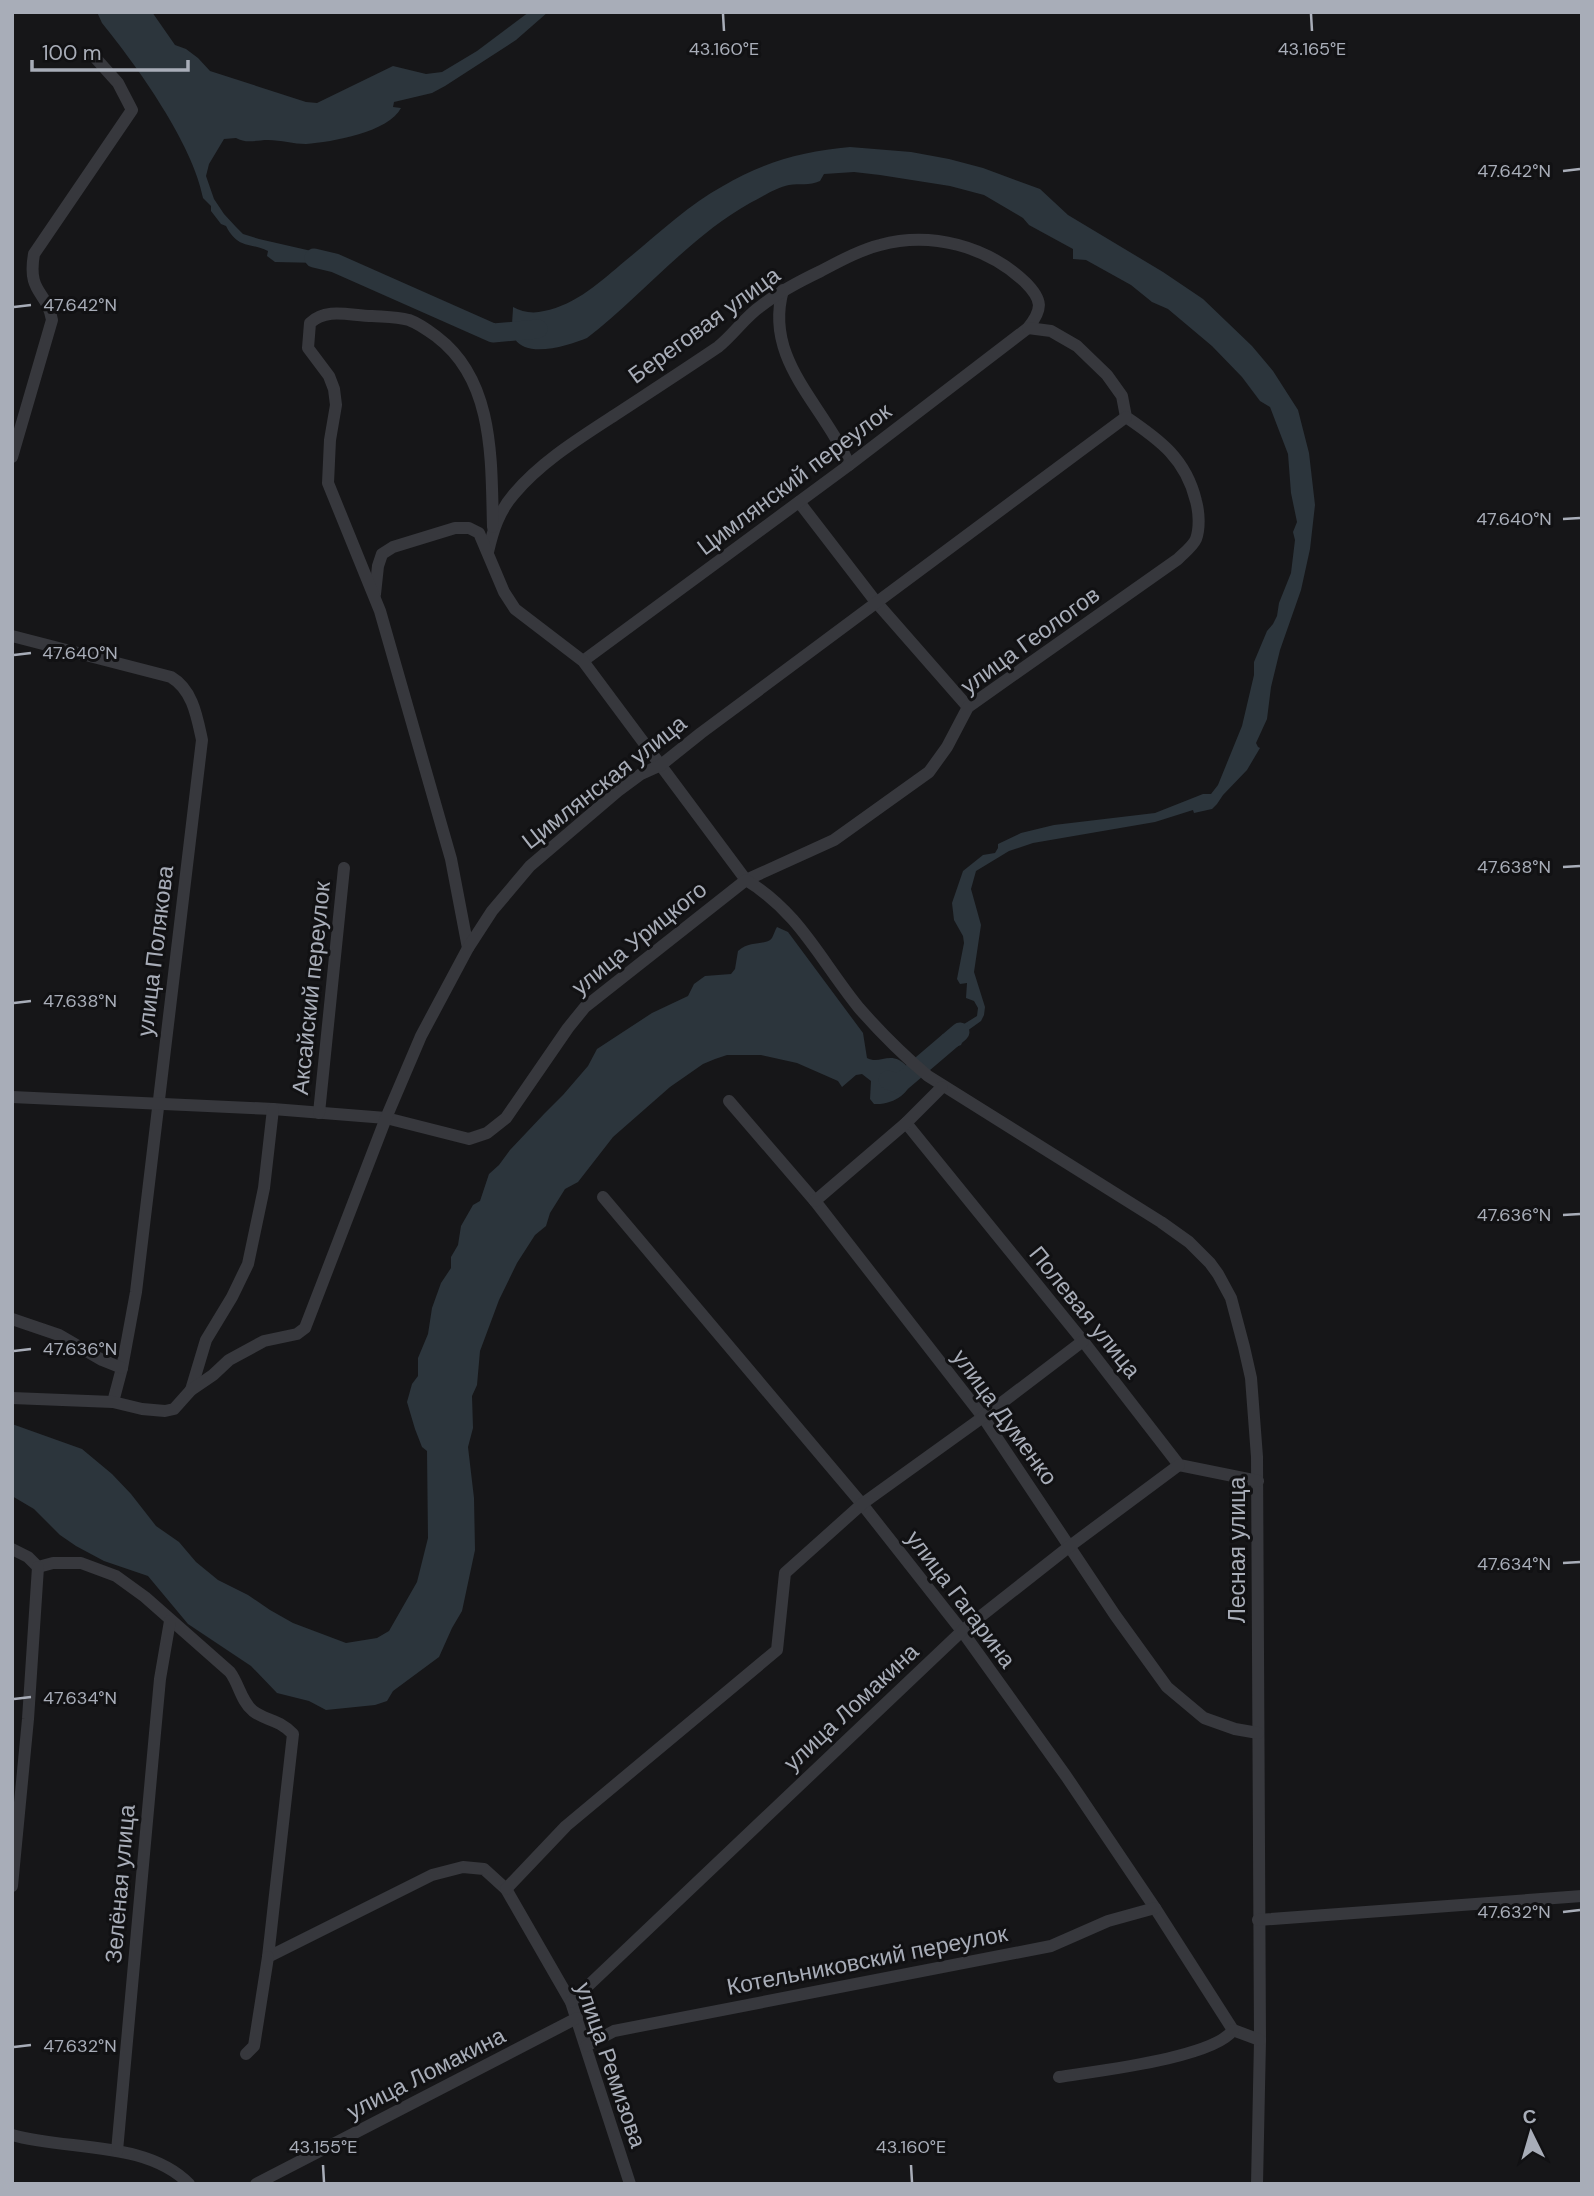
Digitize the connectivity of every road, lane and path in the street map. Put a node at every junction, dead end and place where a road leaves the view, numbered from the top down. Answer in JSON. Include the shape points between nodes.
{"nodes":[{"id":1,"x":91,"y":53,"type":"dead end"},
{"id":2,"x":783,"y":290,"type":"junction"},
{"id":3,"x":1028,"y":328,"type":"junction"},
{"id":4,"x":1126,"y":416,"type":"junction"},
{"id":5,"x":12,"y":457,"type":"edge"},
{"id":6,"x":849,"y":465,"type":"junction"},
{"id":7,"x":799,"y":502,"type":"junction"},
{"id":8,"x":493,"y":527,"type":"junction"},
{"id":9,"x":488,"y":552,"type":"junction"},
{"id":10,"x":375,"y":594,"type":"junction"},
{"id":11,"x":876,"y":602,"type":"junction"},
{"id":12,"x":12,"y":636,"type":"edge"},
{"id":13,"x":583,"y":661,"type":"junction"},
{"id":14,"x":968,"y":707,"type":"junction"},
{"id":15,"x":661,"y":765,"type":"junction"},
{"id":16,"x":344,"y":868,"type":"dead end"},
{"id":17,"x":746,"y":880,"type":"junction"},
{"id":18,"x":468,"y":948,"type":"junction"},
{"id":19,"x":942,"y":1087,"type":"junction"},
{"id":20,"x":12,"y":1097,"type":"edge"},
{"id":21,"x":729,"y":1101,"type":"dead end"},
{"id":22,"x":158,"y":1102,"type":"junction"},
{"id":23,"x":274,"y":1109,"type":"junction"},
{"id":24,"x":319,"y":1112,"type":"junction"},
{"id":25,"x":386,"y":1118,"type":"junction"},
{"id":26,"x":906,"y":1123,"type":"junction"},
{"id":27,"x":603,"y":1197,"type":"dead end"},
{"id":28,"x":814,"y":1201,"type":"junction"},
{"id":29,"x":12,"y":1319,"type":"edge"},
{"id":30,"x":1083,"y":1341,"type":"junction"},
{"id":31,"x":122,"y":1368,"type":"junction"},
{"id":32,"x":191,"y":1390,"type":"junction"},
{"id":33,"x":12,"y":1398,"type":"edge"},
{"id":34,"x":113,"y":1402,"type":"junction"},
{"id":35,"x":983,"y":1417,"type":"junction"},
{"id":36,"x":1179,"y":1465,"type":"junction"},
{"id":37,"x":1258,"y":1481,"type":"junction"},
{"id":38,"x":862,"y":1504,"type":"junction"},
{"id":39,"x":1070,"y":1546,"type":"junction"},
{"id":40,"x":12,"y":1549,"type":"edge"},
{"id":41,"x":38,"y":1567,"type":"junction"},
{"id":42,"x":170,"y":1621,"type":"junction"},
{"id":43,"x":962,"y":1631,"type":"junction"},
{"id":44,"x":1258,"y":1733,"type":"junction"},
{"id":45,"x":12,"y":1885,"type":"edge"},
{"id":46,"x":506,"y":1889,"type":"junction"},
{"id":47,"x":1582,"y":1896,"type":"edge"},
{"id":48,"x":1155,"y":1908,"type":"junction"},
{"id":49,"x":1258,"y":1920,"type":"junction"},
{"id":50,"x":268,"y":1957,"type":"junction"},
{"id":51,"x":571,"y":2002,"type":"junction"},
{"id":52,"x":577,"y":2018,"type":"junction"},
{"id":53,"x":1233,"y":2030,"type":"junction"},
{"id":54,"x":1260,"y":2040,"type":"junction"},
{"id":55,"x":586,"y":2046,"type":"junction"},
{"id":56,"x":246,"y":2054,"type":"dead end"},
{"id":57,"x":1059,"y":2077,"type":"dead end"},
{"id":58,"x":12,"y":2135,"type":"edge"},
{"id":59,"x":117,"y":2151,"type":"junction"},
{"id":60,"x":262,"y":2182,"type":"edge"},
{"id":61,"x":189,"y":2184,"type":"edge"},
{"id":62,"x":630,"y":2184,"type":"edge"},
{"id":63,"x":1257,"y":2184,"type":"edge"}],
"edges":[{"from":1,"to":5,"type":"street","via":[[118,83],[132,110],[34,254],[34,285],[52,320]]},
{"from":2,"to":3,"type":"street","name":"Береговая улица","via":[[879,245],[903,240],[953,243],[997,260],[1030,287],[1040,308]]},
{"from":2,"to":6,"type":"street","via":[[777,316],[780,335],[809,400],[838,440]]},
{"from":2,"to":8,"type":"street","name":"Береговая улица","via":[[718,346],[566,447],[513,495]]},
{"from":3,"to":4,"type":"street","via":[[1051,331],[1077,346],[1107,374],[1122,397]]},
{"from":3,"to":6,"type":"street","name":"Цимлянский переулок"},
{"from":4,"to":11,"type":"street","name":"Цимлянская улица"},
{"from":4,"to":14,"type":"street","name":"улица Геологов","via":[[1180,461],[1192,483],[1199,512],[1196,539],[1178,559]]},
{"from":6,"to":7,"type":"street","name":"Цимлянский переулок"},
{"from":7,"to":11,"type":"street"},
{"from":7,"to":13,"type":"street","name":"Цимлянский переулок"},
{"from":8,"to":9,"type":"street","name":"Береговая улица"},
{"from":8,"to":10,"type":"street","via":[[487,427],[481,403],[459,359],[412,321],[336,313],[317,317],[310,323],[308,348],[328,376],[336,405],[328,483]]},
{"from":9,"to":10,"type":"street","via":[[479,533],[469,528],[454,528],[393,547],[382,554]]},
{"from":9,"to":13,"type":"street","via":[[515,608]]},
{"from":10,"to":18,"type":"street","via":[[448,848]]},
{"from":11,"to":14,"type":"street"},
{"from":11,"to":15,"type":"street","name":"Цимлянская улица"},
{"from":12,"to":22,"type":"street","name":"улица Полякова","via":[[171,677],[187,691],[196,714],[202,740]]},
{"from":13,"to":15,"type":"street"},
{"from":14,"to":17,"type":"street","name":"улица Геологов","via":[[929,772],[834,840]]},
{"from":15,"to":17,"type":"street"},
{"from":15,"to":18,"type":"street","name":"Цимлянская улица","via":[[618,791],[530,866],[504,894]]},
{"from":16,"to":24,"type":"street","name":"Аксайский переулок"},
{"from":17,"to":19,"type":"street","name":"Лесная улица","via":[[766,891],[793,917],[859,1008],[905,1057]]},
{"from":17,"to":25,"type":"street","name":"улица Урицкого","via":[[585,1007],[495,1129],[468,1139]]},
{"from":18,"to":25,"type":"street","name":"Цимлянская улица","via":[[421,1036]]},
{"from":19,"to":26,"type":"street"},
{"from":19,"to":37,"type":"street","name":"Лесная улица","via":[[1161,1222],[1210,1263],[1231,1298],[1251,1378]]},
{"from":20,"to":22,"type":"street","name":"улица Урицкого"},
{"from":21,"to":28,"type":"street","name":"улица Думенко"},
{"from":22,"to":23,"type":"street","name":"улица Урицкого"},
{"from":22,"to":31,"type":"street","name":"улица Полякова","via":[[136,1292]]},
{"from":23,"to":24,"type":"street","name":"улица Урицкого"},
{"from":23,"to":32,"type":"street","name":"Аксайский переулок","via":[[248,1264],[206,1340]]},
{"from":24,"to":25,"type":"street","name":"улица Урицкого"},
{"from":25,"to":32,"type":"street","name":"Цимлянская улица","via":[[305,1328],[229,1360]]},
{"from":26,"to":28,"type":"street"},
{"from":26,"to":30,"type":"street","name":"Полевая улица"},
{"from":27,"to":38,"type":"street","name":"улица Гагарина"},
{"from":28,"to":35,"type":"street","name":"улица Думенко"},
{"from":29,"to":31,"type":"street","via":[[59,1335]]},
{"from":30,"to":35,"type":"street"},
{"from":30,"to":36,"type":"street","name":"Полевая улица"},
{"from":31,"to":34,"type":"street","name":"улица Полякова"},
{"from":32,"to":34,"type":"street","name":"Цимлянская улица","via":[[174,1409],[165,1411]]},
{"from":33,"to":34,"type":"street","name":"Цимлянская улица"},
{"from":35,"to":38,"type":"street"},
{"from":35,"to":39,"type":"street","name":"улица Думенко"},
{"from":36,"to":37,"type":"street"},
{"from":36,"to":39,"type":"street","name":"улица Ломакина"},
{"from":37,"to":44,"type":"street","name":"Лесная улица"},
{"from":38,"to":43,"type":"street","name":"улица Гагарина"},
{"from":38,"to":46,"type":"street","via":[[785,1573],[777,1650],[566,1826]]},
{"from":39,"to":43,"type":"street","name":"улица Ломакина"},
{"from":39,"to":44,"type":"street","name":"улица Думенко","via":[[1167,1687],[1204,1717]]},
{"from":40,"to":41,"type":"street"},
{"from":41,"to":42,"type":"street","via":[[66,1563],[96,1567],[145,1597]]},
{"from":41,"to":45,"type":"street"},
{"from":42,"to":50,"type":"street","via":[[230,1672],[244,1701],[256,1713],[282,1723],[293,1734]]},
{"from":42,"to":59,"type":"street","name":"Зелёная улица","via":[[156,1719]]},
{"from":43,"to":48,"type":"street","name":"улица Гагарина"},
{"from":43,"to":51,"type":"street","name":"улица Ломакина"},
{"from":44,"to":49,"type":"street","name":"Лесная улица"},
{"from":46,"to":50,"type":"street","via":[[484,1869],[463,1867],[432,1875]]},
{"from":46,"to":51,"type":"street","name":"улица Ремизова"},
{"from":47,"to":49,"type":"street"},
{"from":48,"to":53,"type":"street","name":"улица Гагарина"},
{"from":48,"to":55,"type":"street","name":"Котельниковский переулок","via":[[1108,1921],[1051,1946],[614,2031]]},
{"from":49,"to":54,"type":"street","name":"Лесная улица"},
{"from":50,"to":56,"type":"street","via":[[254,2046]]},
{"from":51,"to":52,"type":"street","name":"улица Ремизова"},
{"from":52,"to":55,"type":"street","name":"улица Ремизова"},
{"from":52,"to":60,"type":"street","name":"улица Ломакина"},
{"from":53,"to":54,"type":"street"},
{"from":53,"to":57,"type":"street","via":[[1217,2043],[1186,2054]]},
{"from":54,"to":63,"type":"street","name":"Лесная улица"},
{"from":55,"to":62,"type":"street","name":"улица Ремизова"},
{"from":58,"to":59,"type":"street"},
{"from":59,"to":61,"type":"street","via":[[157,2162]]}]}
